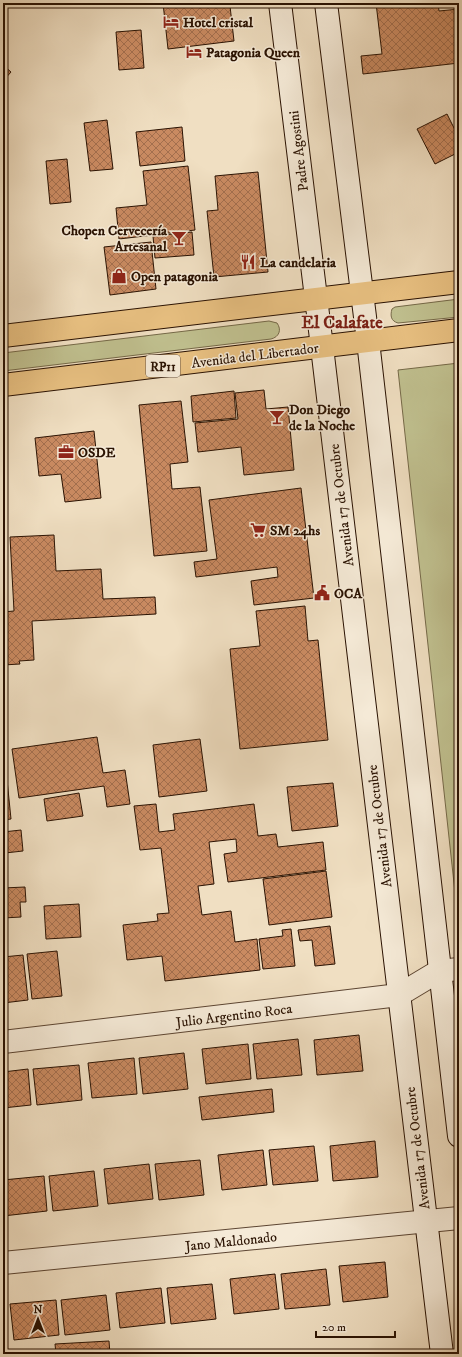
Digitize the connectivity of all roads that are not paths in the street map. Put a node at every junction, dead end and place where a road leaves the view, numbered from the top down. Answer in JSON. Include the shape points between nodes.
{"nodes":[{"id":1,"x":280,"y":3,"type":"edge"},
{"id":2,"x":326,"y":3,"type":"edge"},
{"id":3,"x":459,"y":282,"type":"edge"},
{"id":4,"x":362,"y":293,"type":"junction"},
{"id":5,"x":316,"y":299,"type":"junction"},
{"id":6,"x":459,"y":330,"type":"edge"},
{"id":7,"x":3,"y":336,"type":"edge"},
{"id":8,"x":368,"y":341,"type":"junction"},
{"id":9,"x":322,"y":347,"type":"junction"},
{"id":10,"x":3,"y":385,"type":"edge"},
{"id":11,"x":449,"y":970,"type":"edge"},
{"id":12,"x":399,"y":995,"type":"junction"},
{"id":13,"x":3,"y":1042,"type":"edge"},
{"id":14,"x":459,"y":1136,"type":"edge"},
{"id":15,"x":459,"y":1218,"type":"edge"},
{"id":16,"x":426,"y":1221,"type":"junction"},
{"id":17,"x":3,"y":1263,"type":"edge"},
{"id":18,"x":442,"y":1354,"type":"edge"}],
"edges":[{"from":1,"to":5,"type":"main road","name":"Padre Agostini"},
{"from":2,"to":4,"type":"main road"},
{"from":3,"to":4,"type":"main road"},
{"from":4,"to":5,"type":"main road"},
{"from":4,"to":8,"type":"main road"},
{"from":5,"to":7,"type":"main road"},
{"from":5,"to":9,"type":"main road","name":"Avenida 17 de Octubre"},
{"from":6,"to":8,"type":"main road","name":"Avenida del Libertador","number":"RP11"},
{"from":8,"to":9,"type":"main road","name":"Avenida del Libertador","number":"RP11"},
{"from":8,"to":11,"type":"main road"},
{"from":9,"to":10,"type":"main road","name":"Avenida del Libertador","number":"RP11"},
{"from":9,"to":12,"type":"main road","name":"Avenida 17 de Octubre"},
{"from":11,"to":12,"type":"main road","name":"Julio Argentino Roca"},
{"from":11,"to":14,"type":"main road"},
{"from":12,"to":13,"type":"main road","name":"Julio Argentino Roca"},
{"from":12,"to":16,"type":"main road","name":"Avenida 17 de Octubre"},
{"from":15,"to":16,"type":"main road","name":"Jano Maldonado"},
{"from":16,"to":17,"type":"main road","name":"Jano Maldonado"},
{"from":16,"to":18,"type":"main road","name":"Avenida 17 de Octubre"}]}
